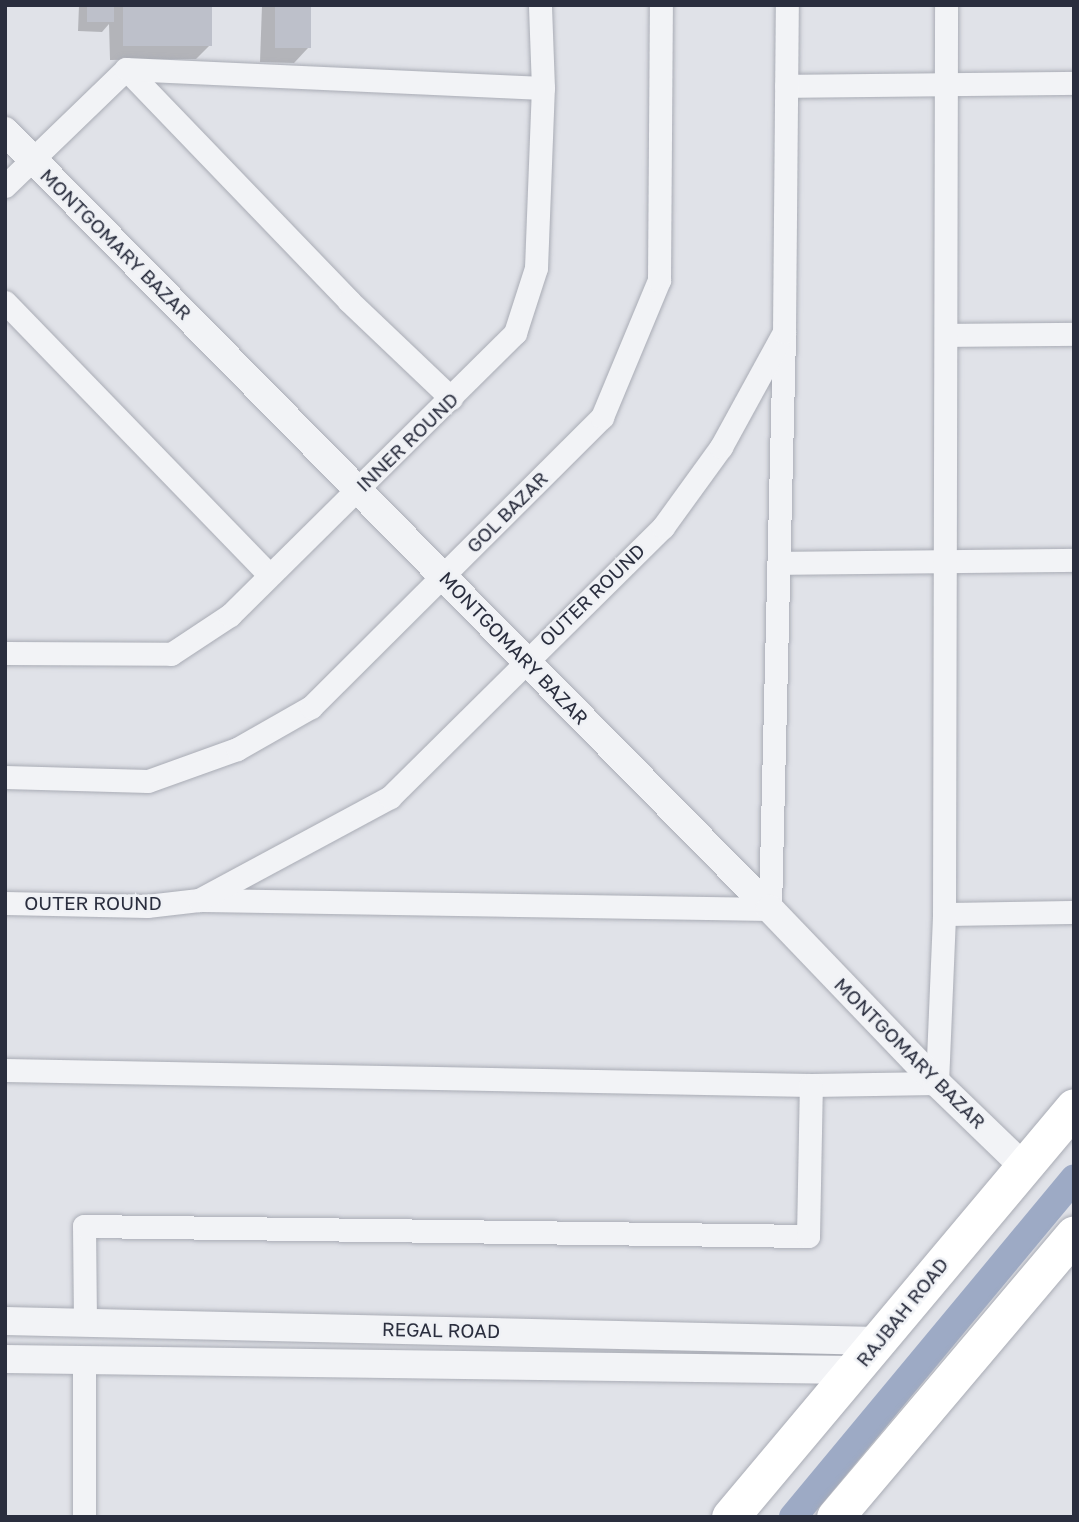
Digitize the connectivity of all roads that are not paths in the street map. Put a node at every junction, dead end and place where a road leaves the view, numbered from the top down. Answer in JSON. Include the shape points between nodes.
{"nodes":[{"id":1,"x":541,"y":5,"type":"edge"},
{"id":2,"x":661,"y":5,"type":"edge"},
{"id":3,"x":787,"y":5,"type":"edge"},
{"id":4,"x":946,"y":5,"type":"edge"},
{"id":5,"x":126,"y":68,"type":"junction"},
{"id":6,"x":1074,"y":83,"type":"edge"},
{"id":7,"x":947,"y":85,"type":"junction"},
{"id":8,"x":786,"y":86,"type":"junction"},
{"id":9,"x":543,"y":88,"type":"junction"},
{"id":10,"x":5,"y":131,"type":"edge"},
{"id":11,"x":33,"y":159,"type":"junction"},
{"id":12,"x":5,"y":186,"type":"edge"},
{"id":13,"x":5,"y":302,"type":"edge"},
{"id":14,"x":784,"y":332,"type":"junction"},
{"id":15,"x":1074,"y":334,"type":"edge"},
{"id":16,"x":947,"y":335,"type":"junction"},
{"id":17,"x":452,"y":398,"type":"junction"},
{"id":18,"x":358,"y":490,"type":"junction"},
{"id":19,"x":947,"y":560,"type":"junction"},
{"id":20,"x":1074,"y":560,"type":"edge"},
{"id":21,"x":779,"y":563,"type":"junction"},
{"id":22,"x":270,"y":575,"type":"junction"},
{"id":23,"x":443,"y":576,"type":"junction"},
{"id":24,"x":5,"y":653,"type":"edge"},
{"id":25,"x":525,"y":660,"type":"junction"},
{"id":26,"x":5,"y":777,"type":"edge"},
{"id":27,"x":200,"y":900,"type":"junction"},
{"id":28,"x":5,"y":903,"type":"edge"},
{"id":29,"x":770,"y":909,"type":"junction"},
{"id":30,"x":1074,"y":912,"type":"edge"},
{"id":31,"x":944,"y":914,"type":"junction"},
{"id":32,"x":5,"y":1070,"type":"edge"},
{"id":33,"x":937,"y":1083,"type":"junction"},
{"id":34,"x":811,"y":1085,"type":"junction"},
{"id":35,"x":1074,"y":1107,"type":"edge"},
{"id":36,"x":1022,"y":1165,"type":"junction"},
{"id":37,"x":1074,"y":1234,"type":"edge"},
{"id":38,"x":5,"y":1321,"type":"edge"},
{"id":39,"x":85,"y":1321,"type":"junction"},
{"id":40,"x":878,"y":1341,"type":"junction"},
{"id":41,"x":5,"y":1359,"type":"edge"},
{"id":42,"x":84,"y":1361,"type":"junction"},
{"id":43,"x":855,"y":1370,"type":"junction"},
{"id":44,"x":84,"y":1517,"type":"edge"},
{"id":45,"x":730,"y":1517,"type":"edge"},
{"id":46,"x":835,"y":1517,"type":"edge"}],
"edges":[{"from":1,"to":9,"type":"street","name":"INNER ROUND"},
{"from":2,"to":23,"type":"street","name":"GOL BAZAR","via":[[659,280],[602,417]]},
{"from":3,"to":8,"type":"street","name":"OUTER ROUND"},
{"from":4,"to":7,"type":"street"},
{"from":5,"to":9,"type":"street"},
{"from":5,"to":11,"type":"street"},
{"from":5,"to":17,"type":"street","via":[[349,301]]},
{"from":6,"to":7,"type":"street"},
{"from":7,"to":8,"type":"street"},
{"from":7,"to":16,"type":"street"},
{"from":8,"to":14,"type":"street","name":"OUTER ROUND"},
{"from":9,"to":17,"type":"street","name":"INNER ROUND","via":[[536,268],[515,334]]},
{"from":10,"to":11,"type":"street","name":"MONTGOMARY BAZAR"},
{"from":11,"to":12,"type":"street"},
{"from":11,"to":18,"type":"street","name":"MONTGOMARY BAZAR"},
{"from":13,"to":22,"type":"street"},
{"from":14,"to":21,"type":"street"},
{"from":14,"to":25,"type":"street","name":"OUTER ROUND","via":[[721,447],[663,527]]},
{"from":15,"to":16,"type":"street"},
{"from":16,"to":19,"type":"street"},
{"from":17,"to":18,"type":"street","name":"INNER ROUND"},
{"from":18,"to":22,"type":"street","name":"INNER ROUND"},
{"from":18,"to":23,"type":"street","name":"MONTGOMARY BAZAR"},
{"from":19,"to":20,"type":"street"},
{"from":19,"to":21,"type":"street"},
{"from":19,"to":31,"type":"street"},
{"from":21,"to":29,"type":"street"},
{"from":22,"to":24,"type":"street","name":"INNER ROUND","via":[[230,615],[171,654]]},
{"from":23,"to":25,"type":"street","name":"MONTGOMARY BAZAR"},
{"from":23,"to":26,"type":"street","name":"GOL BAZAR","via":[[311,707],[237,749],[148,780]]},
{"from":25,"to":27,"type":"street","name":"OUTER ROUND","via":[[390,797]]},
{"from":25,"to":29,"type":"street","name":"MONTGOMARY BAZAR"},
{"from":27,"to":28,"type":"street","name":"OUTER ROUND","via":[[147,906]]},
{"from":27,"to":29,"type":"street"},
{"from":29,"to":33,"type":"street","name":"MONTGOMARY BAZAR"},
{"from":30,"to":31,"type":"street"},
{"from":31,"to":33,"type":"street"},
{"from":32,"to":34,"type":"street"},
{"from":33,"to":34,"type":"street"},
{"from":33,"to":36,"type":"street","name":"MONTGOMARY BAZAR"},
{"from":34,"to":39,"type":"street","via":[[808,1236],[84,1226]]},
{"from":35,"to":36,"type":"main road","name":"RAJBAH ROAD"},
{"from":36,"to":40,"type":"main road","name":"RAJBAH ROAD"},
{"from":37,"to":46,"type":"main road"},
{"from":38,"to":39,"type":"street","name":"REGAL ROAD"},
{"from":39,"to":40,"type":"street","name":"REGAL ROAD"},
{"from":40,"to":43,"type":"main road","name":"RAJBAH ROAD"},
{"from":41,"to":42,"type":"street","name":"REGAL ROAD"},
{"from":42,"to":43,"type":"street","name":"REGAL ROAD"},
{"from":42,"to":44,"type":"street"},
{"from":43,"to":45,"type":"main road","name":"RAJBAH ROAD"}]}
